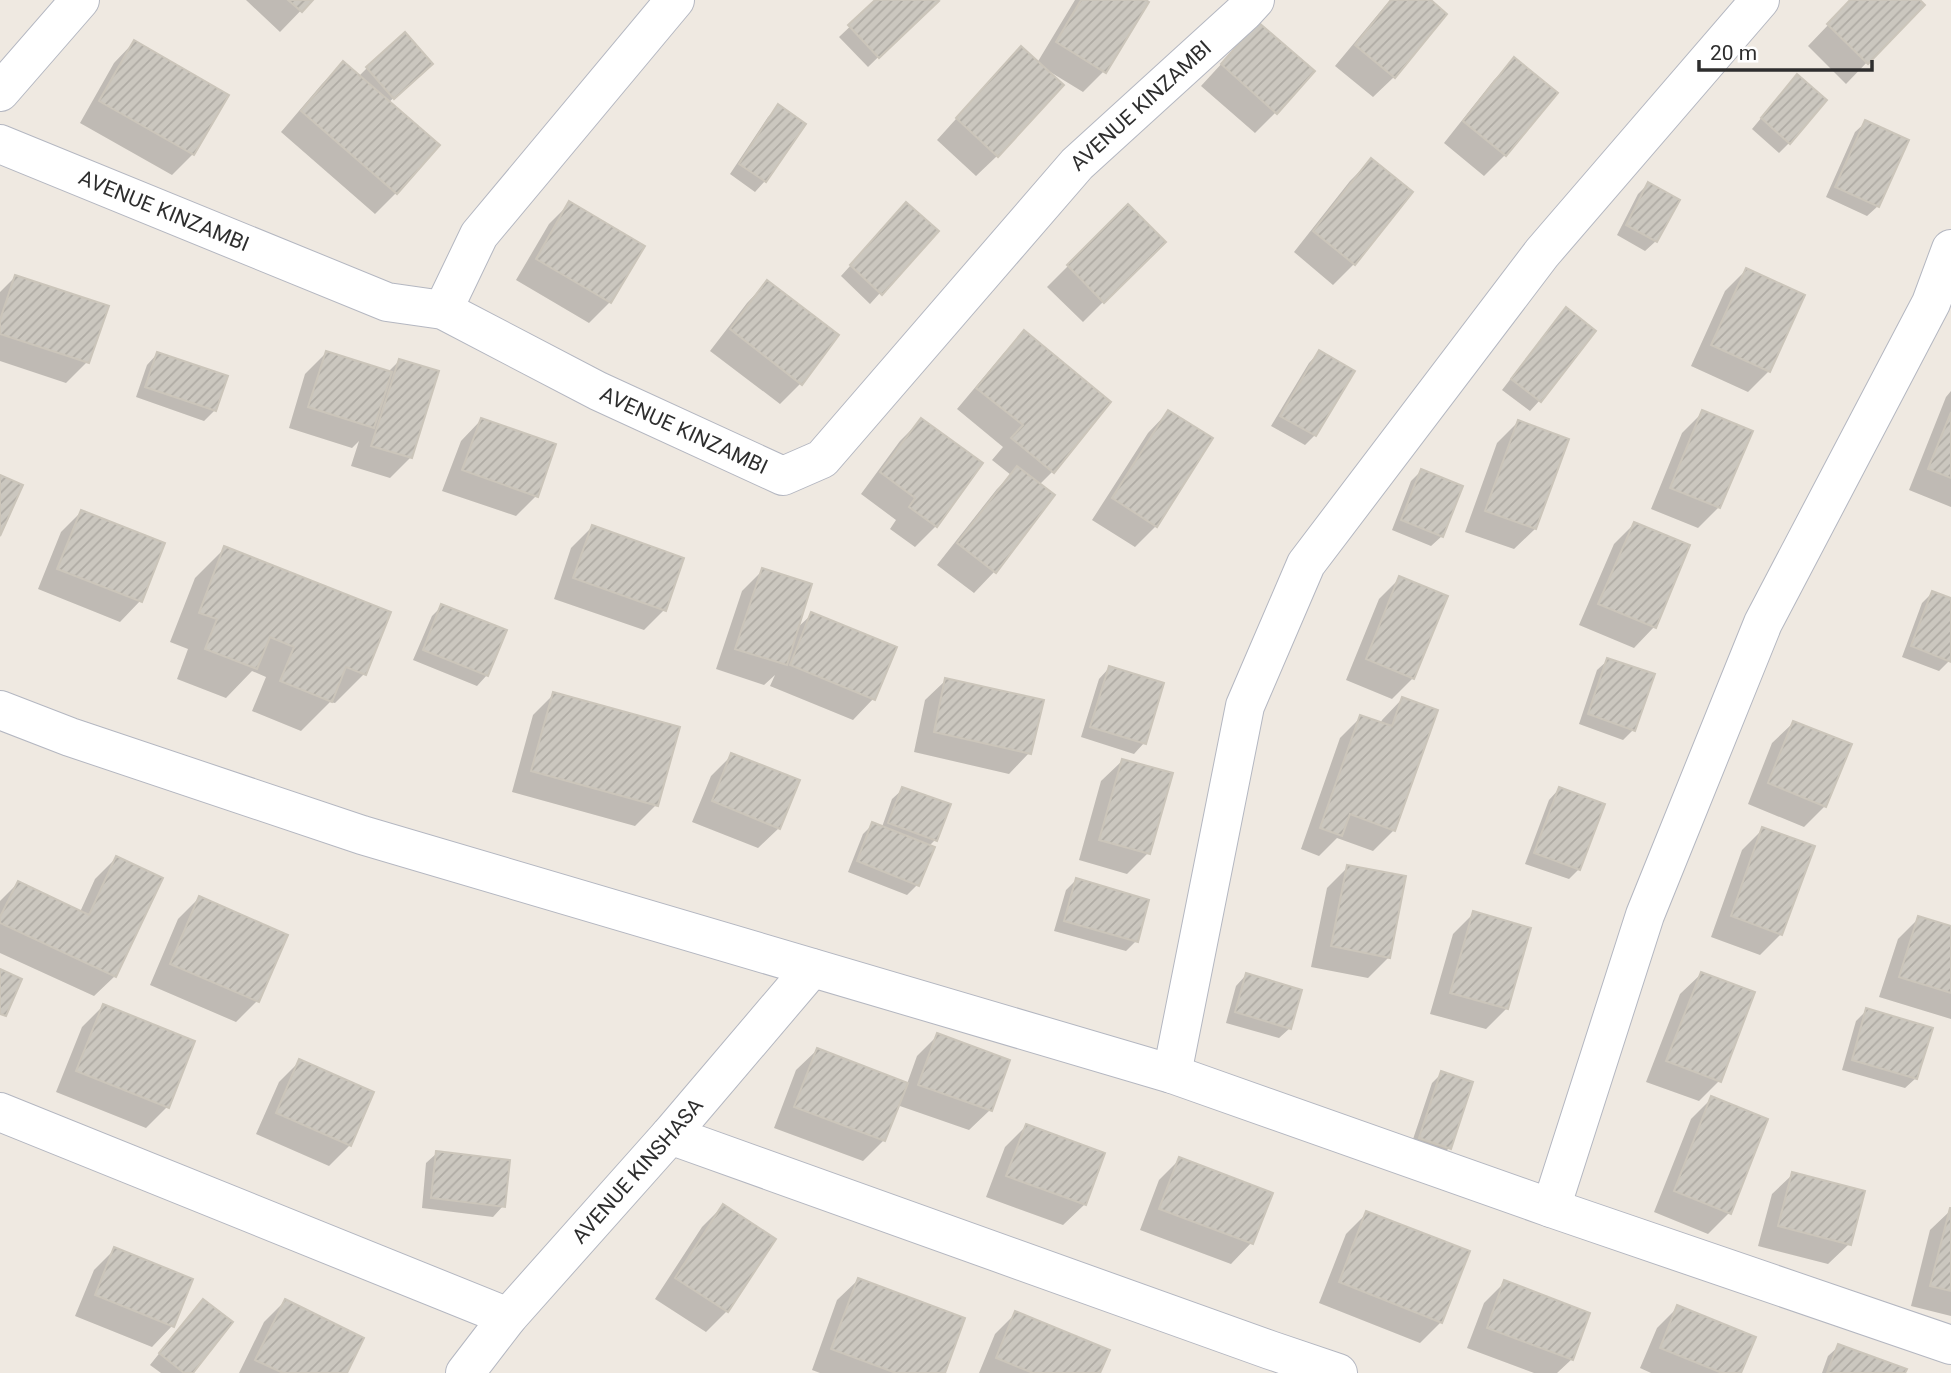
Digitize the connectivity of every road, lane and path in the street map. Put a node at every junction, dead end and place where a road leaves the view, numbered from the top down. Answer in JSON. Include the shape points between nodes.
{"nodes":[{"id":1,"x":79,"y":0,"type":"edge"},
{"id":2,"x":675,"y":0,"type":"edge"},
{"id":3,"x":1255,"y":0,"type":"edge"},
{"id":4,"x":1760,"y":0,"type":"edge"},
{"id":5,"x":0,"y":92,"type":"edge"},
{"id":6,"x":0,"y":145,"type":"edge"},
{"id":7,"x":1951,"y":249,"type":"edge"},
{"id":8,"x":1941,"y":308,"type":"edge"},
{"id":9,"x":443,"y":310,"type":"junction"},
{"id":10,"x":0,"y":710,"type":"edge"},
{"id":11,"x":812,"y":968,"type":"junction"},
{"id":12,"x":1172,"y":1074,"type":"junction"},
{"id":13,"x":0,"y":1112,"type":"edge"},
{"id":14,"x":670,"y":1135,"type":"junction"},
{"id":15,"x":1551,"y":1208,"type":"junction"},
{"id":16,"x":508,"y":1317,"type":"junction"},
{"id":17,"x":1951,"y":1345,"type":"edge"},
{"id":18,"x":465,"y":1373,"type":"edge"},
{"id":19,"x":1338,"y":1373,"type":"edge"}],
"edges":[{"from":1,"to":5,"type":"street"},
{"from":2,"to":9,"type":"street","via":[[479,235]]},
{"from":3,"to":9,"type":"street","name":"AVENUE KINZAMBI","via":[[1077,163],[822,460],[783,476],[598,391]]},
{"from":4,"to":12,"type":"street","via":[[1542,253],[1306,564],[1245,706]]},
{"from":6,"to":9,"type":"street","name":"AVENUE KINZAMBI","via":[[387,302]]},
{"from":7,"to":8,"type":"street"},
{"from":8,"to":15,"type":"street","via":[[1763,622],[1645,915]]},
{"from":10,"to":11,"type":"street","via":[[362,835]]},
{"from":11,"to":12,"type":"street"},
{"from":11,"to":14,"type":"street","name":"AVENUE KINSHASA"},
{"from":12,"to":15,"type":"street"},
{"from":13,"to":16,"type":"street"},
{"from":14,"to":16,"type":"street","name":"AVENUE KINSHASA"},
{"from":14,"to":19,"type":"street"},
{"from":15,"to":17,"type":"street"},
{"from":16,"to":18,"type":"street","name":"AVENUE KINSHASA"}]}
